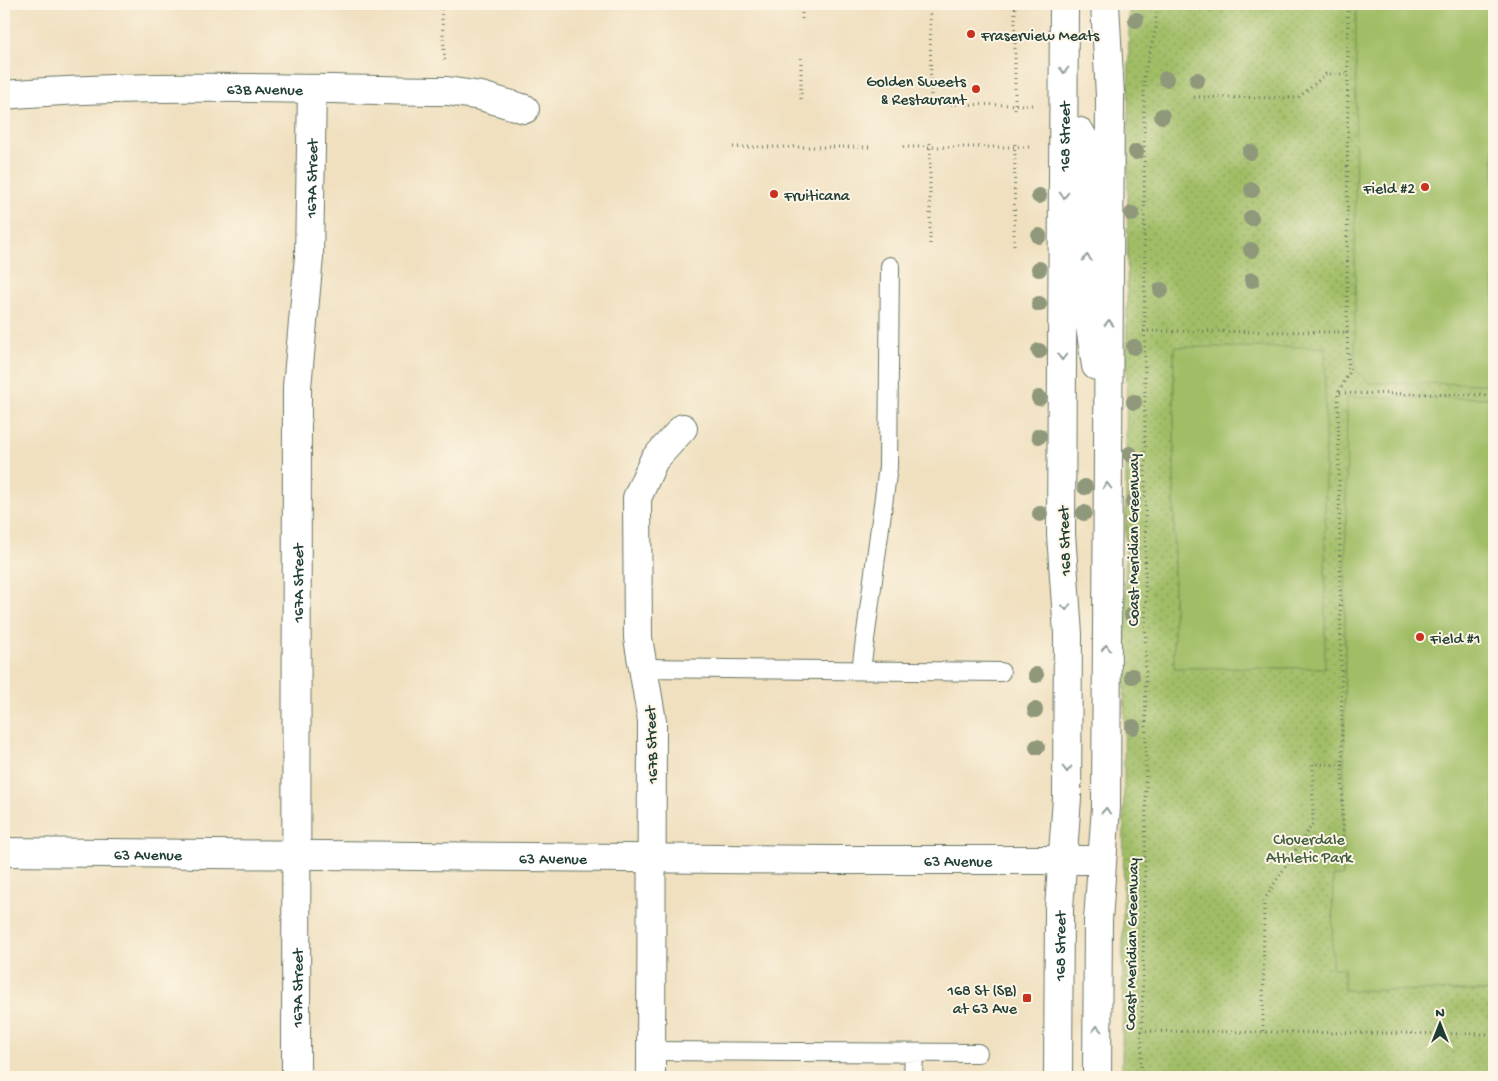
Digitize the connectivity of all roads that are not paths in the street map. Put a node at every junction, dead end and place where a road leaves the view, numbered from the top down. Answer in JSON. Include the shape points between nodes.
{"nodes":[{"id":1,"x":1064,"y":4,"type":"edge"},
{"id":2,"x":1105,"y":4,"type":"edge"},
{"id":3,"x":312,"y":90,"type":"junction"},
{"id":4,"x":4,"y":95,"type":"edge"},
{"id":5,"x":525,"y":109,"type":"dead end"},
{"id":6,"x":1064,"y":128,"type":"junction"},
{"id":7,"x":890,"y":266,"type":"dead end"},
{"id":8,"x":1107,"y":391,"type":"junction"},
{"id":9,"x":684,"y":428,"type":"dead end"},
{"id":10,"x":643,"y":668,"type":"junction"},
{"id":11,"x":860,"y":670,"type":"junction"},
{"id":12,"x":1001,"y":672,"type":"dead end"},
{"id":13,"x":4,"y":852,"type":"edge"},
{"id":14,"x":296,"y":855,"type":"junction"},
{"id":15,"x":652,"y":858,"type":"junction"},
{"id":16,"x":1063,"y":859,"type":"junction"},
{"id":17,"x":1102,"y":860,"type":"junction"},
{"id":18,"x":978,"y":1053,"type":"dead end"},
{"id":19,"x":914,"y":1054,"type":"junction"},
{"id":20,"x":651,"y":1064,"type":"edge"},
{"id":21,"x":296,"y":1077,"type":"edge"},
{"id":22,"x":913,"y":1077,"type":"edge"},
{"id":23,"x":1058,"y":1077,"type":"edge"},
{"id":24,"x":1097,"y":1077,"type":"edge"}],
"edges":[{"from":1,"to":6,"type":"street","name":"168 Street","one_way":true},
{"from":8,"to":2,"type":"street","one_way":true,"via":[[1110,96]]},
{"from":3,"to":4,"type":"street","name":"63B Avenue","via":[[76,89]]},
{"from":3,"to":5,"type":"street","name":"63B Avenue","via":[[447,91],[481,96]]},
{"from":3,"to":14,"type":"street","name":"167A Street","via":[[309,257],[297,387]]},
{"from":8,"to":6,"type":"street","one_way":true,"via":[[1093,355],[1088,315],[1088,169],[1085,141],[1080,132]]},
{"from":6,"to":16,"type":"street","name":"168 Street","one_way":true,"via":[[1061,534],[1068,634],[1068,788]]},
{"from":7,"to":11,"type":"lane","via":[[888,468]]},
{"from":17,"to":8,"type":"street","one_way":true,"via":[[1106,807]]},
{"from":9,"to":10,"type":"street","name":"167B Street","via":[[654,460],[637,498],[638,638]]},
{"from":10,"to":11,"type":"lane"},
{"from":10,"to":15,"type":"street","name":"167B Street","via":[[652,720]]},
{"from":11,"to":12,"type":"lane"},
{"from":13,"to":14,"type":"street","name":"63 Avenue"},
{"from":14,"to":15,"type":"street","name":"63 Avenue"},
{"from":14,"to":21,"type":"street","name":"167A Street"},
{"from":15,"to":16,"type":"street","name":"63 Avenue"},
{"from":15,"to":20,"type":"street","name":"167B Street"},
{"from":16,"to":17,"type":"street","name":"63 Avenue"},
{"from":16,"to":23,"type":"street","name":"168 Street","via":[[1059,908]]},
{"from":24,"to":17,"type":"street","one_way":true,"via":[[1098,920]]},
{"from":18,"to":19,"type":"lane"},
{"from":19,"to":20,"type":"lane"},
{"from":19,"to":22,"type":"lane"}]}
